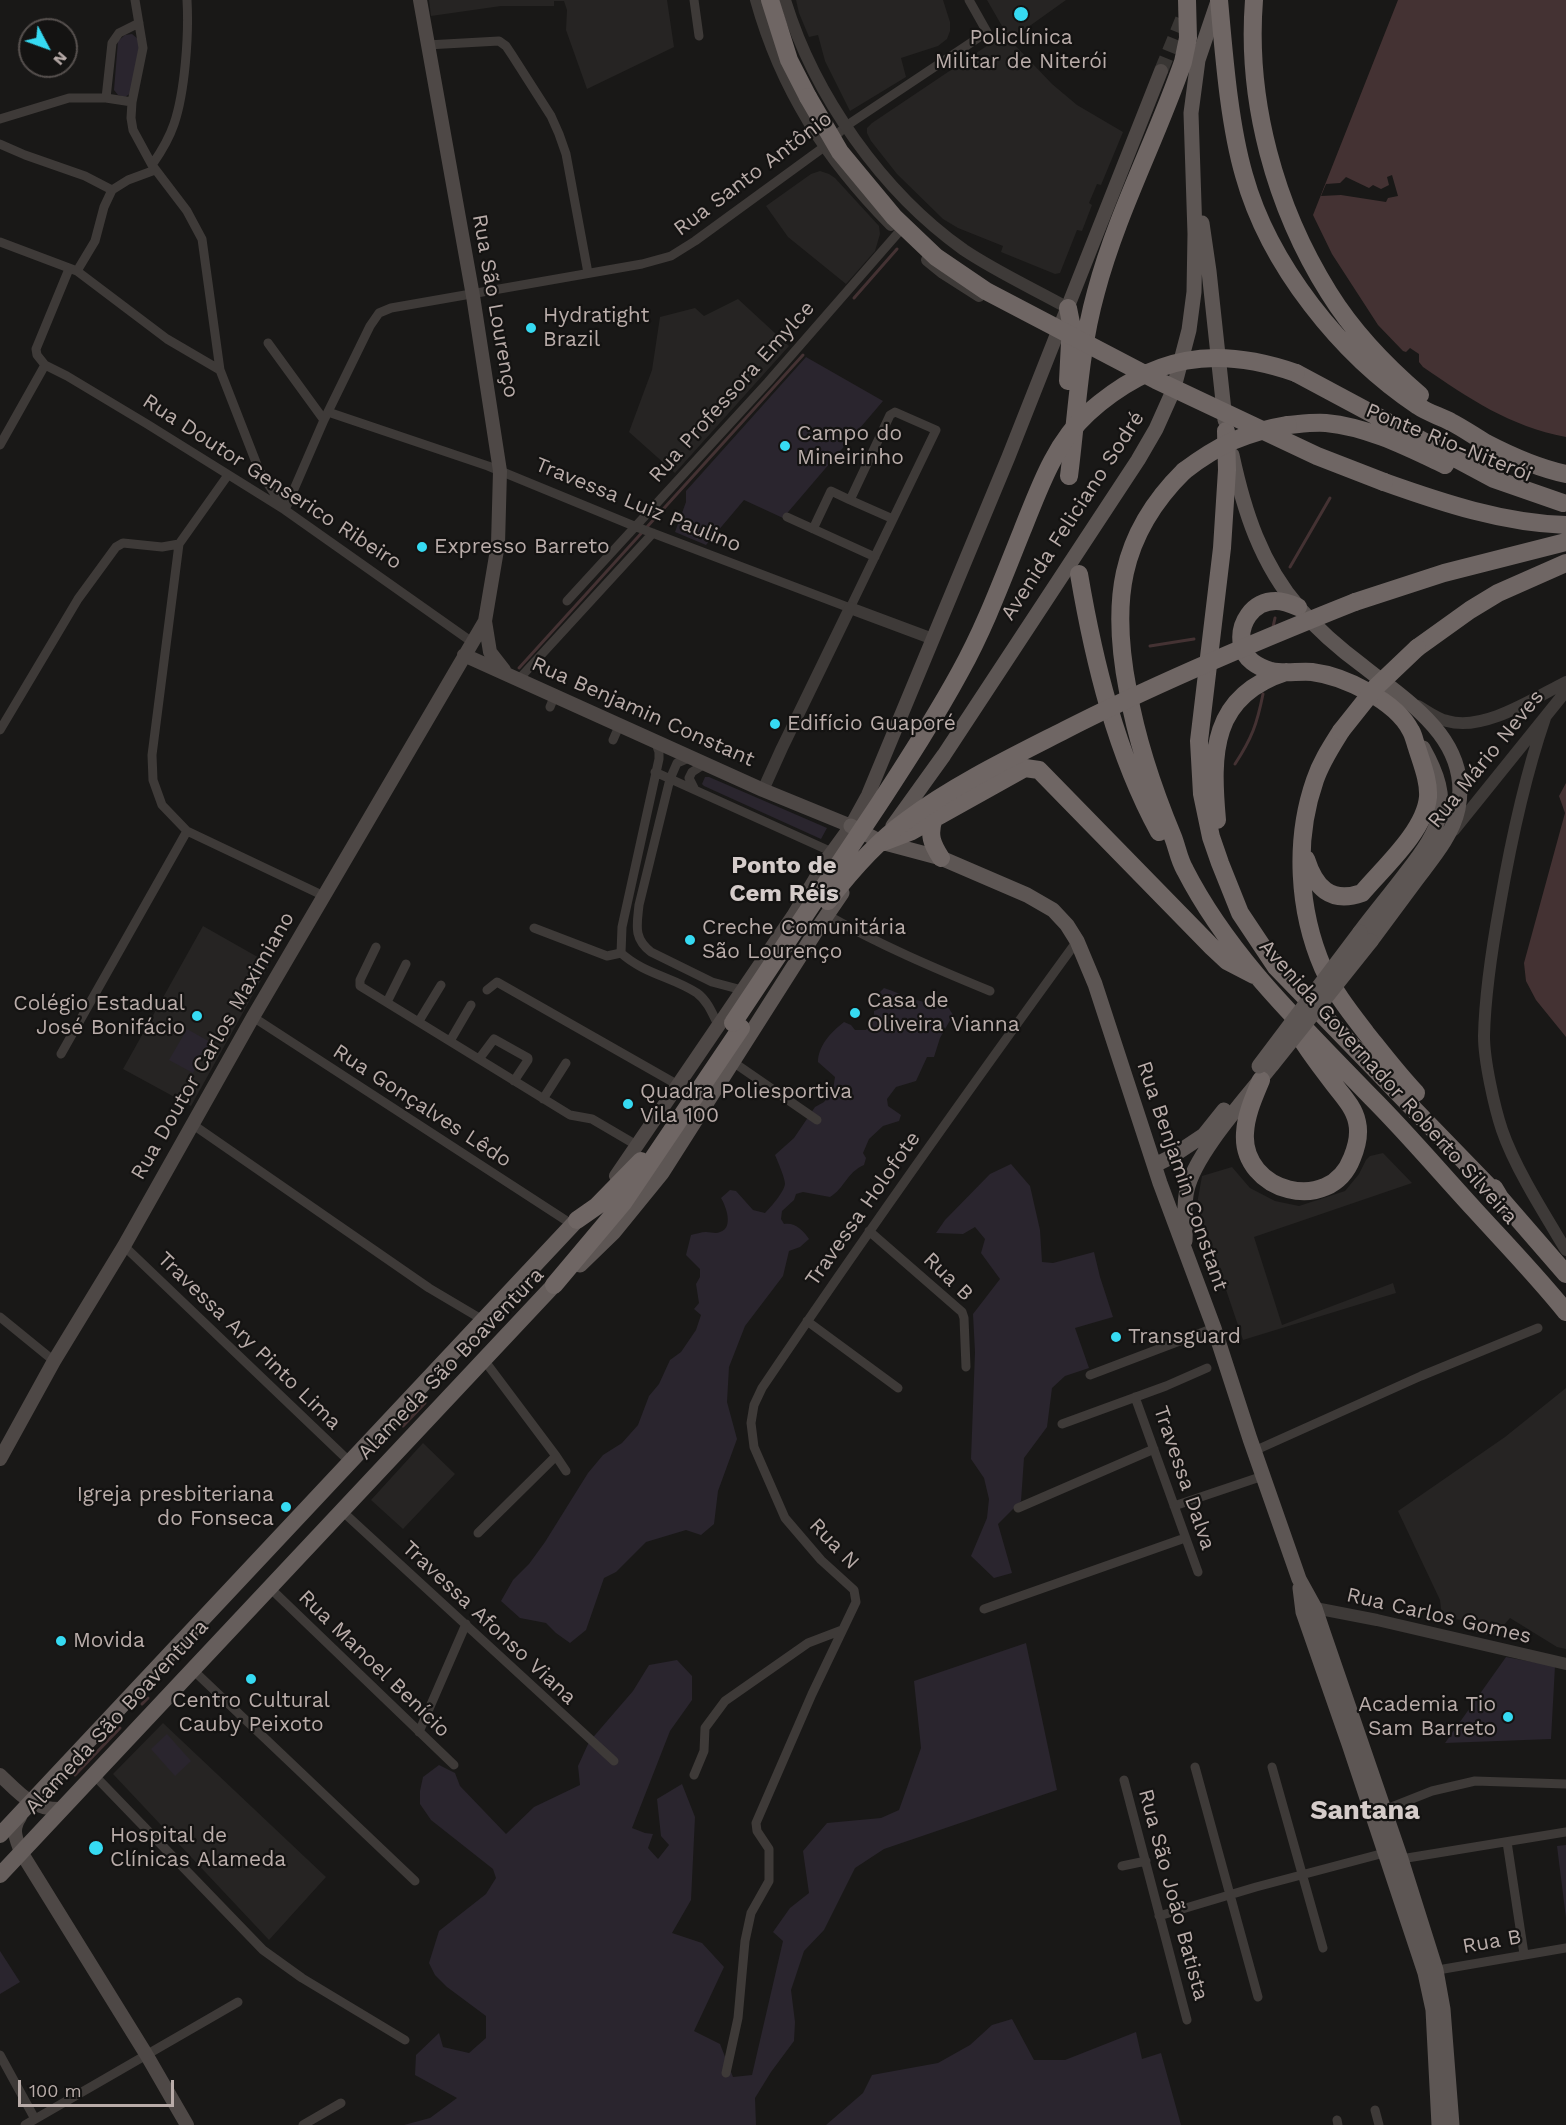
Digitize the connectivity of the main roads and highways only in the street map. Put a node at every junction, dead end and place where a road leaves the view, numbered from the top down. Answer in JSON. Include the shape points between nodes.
{"nodes":[{"id":1,"x":420,"y":0,"type":"edge"},
{"id":2,"x":770,"y":0,"type":"edge"},
{"id":3,"x":1187,"y":0,"type":"edge"},
{"id":4,"x":1219,"y":0,"type":"edge"},
{"id":5,"x":1254,"y":0,"type":"edge"},
{"id":6,"x":1161,"y":71,"type":"tunnel mouth"},
{"id":7,"x":1194,"y":178,"type":"junction"},
{"id":8,"x":1068,"y":308,"type":"junction"},
{"id":9,"x":1450,"y":422,"type":"junction"},
{"id":10,"x":1226,"y":431,"type":"junction"},
{"id":11,"x":1184,"y":471,"type":"joint"},
{"id":12,"x":1566,"y":474,"type":"edge"},
{"id":13,"x":1565,"y":503,"type":"edge"},
{"id":14,"x":1566,"y":525,"type":"edge"},
{"id":15,"x":1566,"y":542,"type":"edge"},
{"id":16,"x":1566,"y":563,"type":"edge"},
{"id":17,"x":1079,"y":574,"type":"dead end"},
{"id":18,"x":1298,"y":606,"type":"junction"},
{"id":19,"x":485,"y":621,"type":"junction"},
{"id":20,"x":464,"y":655,"type":"junction"},
{"id":21,"x":1288,"y":672,"type":"junction"},
{"id":22,"x":512,"y":676,"type":"junction"},
{"id":23,"x":1411,"y":731,"type":"junction"},
{"id":24,"x":905,"y":810,"type":"junction"},
{"id":25,"x":934,"y":818,"type":"junction"},
{"id":26,"x":850,"y":826,"type":"junction"},
{"id":27,"x":912,"y":831,"type":"junction"},
{"id":28,"x":1303,"y":836,"type":"junction"},
{"id":29,"x":881,"y":842,"type":"junction"},
{"id":30,"x":941,"y":858,"type":"junction"},
{"id":31,"x":1220,"y":863,"type":"junction"},
{"id":32,"x":1183,"y":868,"type":"junction"},
{"id":33,"x":793,"y":916,"type":"junction"},
{"id":34,"x":816,"y":931,"type":"junction"},
{"id":35,"x":1365,"y":937,"type":"junction"},
{"id":36,"x":1255,"y":976,"type":"junction"},
{"id":37,"x":1282,"y":1004,"type":"junction"},
{"id":38,"x":731,"y":1025,"type":"junction"},
{"id":39,"x":1264,"y":1070,"type":"junction"},
{"id":40,"x":1155,"y":1165,"type":"junction"},
{"id":41,"x":1160,"y":1183,"type":"junction"},
{"id":42,"x":1188,"y":1184,"type":"junction"},
{"id":43,"x":1500,"y":1198,"type":"junction"},
{"id":44,"x":575,"y":1222,"type":"junction"},
{"id":45,"x":1185,"y":1247,"type":"junction"},
{"id":46,"x":1566,"y":1274,"type":"edge"},
{"id":47,"x":554,"y":1285,"type":"junction"},
{"id":48,"x":1566,"y":1312,"type":"edge"},
{"id":49,"x":0,"y":1459,"type":"edge"},
{"id":50,"x":1309,"y":1610,"type":"junction"},
{"id":51,"x":0,"y":1775,"type":"edge"},
{"id":52,"x":29,"y":1802,"type":"junction"},
{"id":53,"x":62,"y":1809,"type":"junction"},
{"id":54,"x":0,"y":1835,"type":"edge"},
{"id":55,"x":21,"y":1852,"type":"junction"},
{"id":56,"x":1394,"y":1853,"type":"junction"},
{"id":57,"x":0,"y":1875,"type":"edge"},
{"id":58,"x":1430,"y":1971,"type":"junction"},
{"id":59,"x":187,"y":2125,"type":"edge"},
{"id":60,"x":1439,"y":2125,"type":"edge"},
{"id":61,"x":1452,"y":2125,"type":"edge"}],
"edges":[{"from":1,"to":19,"type":"main road","name":"Rua São Lourenço","via":[[500,471],[498,544]]},
{"from":2,"to":14,"type":"highway","bridge":true,"via":[[789,60],[840,152],[894,217],[936,257],[986,291],[1167,385],[1317,456],[1439,502],[1525,523]]},
{"from":3,"to":8,"type":"highway","via":[[1188,38],[1183,62],[1107,257],[1088,320],[1069,477]]},
{"from":4,"to":7,"type":"main road","name":"Avenida Feliciano Sodré","via":[[1203,42],[1194,82]]},
{"from":4,"to":9,"type":"highway","via":[[1244,175],[1263,227],[1284,267],[1333,331],[1370,367],[1420,407]]},
{"from":5,"to":9,"type":"highway","via":[[1254,65],[1271,165],[1286,209],[1329,293],[1354,327]]},
{"from":6,"to":8,"type":"main road"},
{"from":7,"to":10,"type":"main road","via":[[1209,272]]},
{"from":7,"to":24,"type":"main road","name":"Avenida Feliciano Sodré","via":[[1194,292],[1185,351],[1156,429]]},
{"from":8,"to":26,"type":"main road","via":[[868,795]]},
{"from":9,"to":12,"type":"highway","name":"Ponte Rio-Niterói","via":[[1536,466]]},
{"from":10,"to":18,"type":"main road","via":[[1253,531],[1268,564]]},
{"from":10,"to":31,"type":"highway","via":[[1223,537],[1199,741],[1202,794]]},
{"from":11,"to":13,"type":"highway","name":"Ponte Rio-Niterói","bridge":true,"via":[[1247,434],[1288,425],[1323,423],[1377,435],[1531,500]]},
{"from":11,"to":32,"type":"highway","name":"Avenida Governador Roberto Silveira","via":[[1151,510],[1129,555],[1121,590],[1120,634],[1132,713],[1146,769]]},
{"from":13,"to":38,"type":"highway","bridge":true,"via":[[1494,479],[1277,366],[1245,359],[1203,357],[1179,361],[1133,380],[1086,415],[1062,444],[1046,471],[962,670]]},
{"from":15,"to":38,"type":"highway","bridge":true,"via":[[1444,573],[1355,602],[1118,703],[982,772],[905,820],[848,874]]},
{"from":16,"to":28,"type":"highway","bridge":true,"via":[[1470,610],[1417,648],[1376,687],[1324,759],[1308,805]]},
{"from":17,"to":32,"type":"highway","via":[[1092,642],[1118,735],[1156,828]]},
{"from":18,"to":21,"type":"highway","via":[[1267,602],[1248,614],[1241,632],[1242,648],[1254,663],[1274,672]]},
{"from":18,"to":35,"type":"main road","via":[[1320,631],[1409,700],[1446,742],[1454,758],[1459,796],[1452,827],[1437,852]]},
{"from":19,"to":20,"type":"main road","name":"Rua São Lourenço"},
{"from":19,"to":22,"type":"main road","name":"Rua São Lourenço","via":[[490,652]]},
{"from":20,"to":22,"type":"main road"},
{"from":20,"to":49,"type":"main road","name":"Rua Doutor Carlos Maximiano"},
{"from":21,"to":23,"type":"highway","via":[[1312,672],[1355,686],[1391,708]]},
{"from":21,"to":31,"type":"highway","via":[[1253,686],[1226,716],[1219,737],[1215,781]]},
{"from":22,"to":26,"type":"main road","name":"Rua Benjamin Constant","via":[[553,701],[620,724]]},
{"from":23,"to":28,"type":"highway","via":[[1426,775],[1428,796],[1423,816],[1362,893],[1339,896],[1316,883]]},
{"from":23,"to":35,"type":"main road","via":[[1440,786],[1440,814],[1436,830]]},
{"from":24,"to":27,"type":"main road","name":"Rua Benjamin Constant","via":[[906,823]]},
{"from":24,"to":29,"type":"main road","name":"Avenida Feliciano Sodré"},
{"from":25,"to":27,"type":"highway"},
{"from":25,"to":30,"type":"highway","via":[[930,836]]},
{"from":25,"to":36,"type":"highway","via":[[1025,768],[1039,770],[1212,947],[1227,961]]},
{"from":26,"to":29,"type":"main road","name":"Rua Benjamin Constant"},
{"from":26,"to":33,"type":"main road","name":"Alameda São Boaventura"},
{"from":27,"to":29,"type":"highway"},
{"from":27,"to":30,"type":"main road","name":"Rua Benjamin Constant"},
{"from":28,"to":43,"type":"highway","name":"Avenida Governador Roberto Silveira","via":[[1304,896],[1323,968],[1340,998],[1402,1078],[1467,1151]]},
{"from":29,"to":30,"type":"main road","name":"Rua Benjamin Constant"},
{"from":29,"to":34,"type":"main road","name":"Alameda São Boaventura"},
{"from":30,"to":40,"type":"main road","name":"Rua Benjamin Constant","via":[[1042,903],[1060,917],[1077,941]]},
{"from":31,"to":43,"type":"highway","via":[[1240,913],[1276,967]]},
{"from":32,"to":36,"type":"highway","name":"Avenida Governador Roberto Silveira"},
{"from":33,"to":34,"type":"main road","via":[[806,908],[814,909],[820,917]]},
{"from":33,"to":38,"type":"main road","name":"Alameda São Boaventura","via":[[742,990]]},
{"from":34,"to":47,"type":"main road","name":"Alameda São Boaventura","via":[[654,1184],[614,1232],[568,1277]]},
{"from":35,"to":39,"type":"main road","bridge":true},
{"from":36,"to":37,"type":"highway","name":"Avenida Governador Roberto Silveira"},
{"from":37,"to":39,"type":"highway","via":[[1302,1042],[1357,1121],[1357,1147],[1344,1173],[1333,1183],[1304,1192],[1287,1190],[1270,1182],[1256,1168],[1244,1135],[1247,1114]]},
{"from":37,"to":48,"type":"highway","name":"Avenida Governador Roberto Silveira"},
{"from":38,"to":44,"type":"main road","name":"Alameda São Boaventura","via":[[678,1085],[611,1183]]},
{"from":38,"to":44,"type":"highway","via":[[633,1171]]},
{"from":38,"to":47,"type":"highway","via":[[623,1203]]},
{"from":39,"to":40,"type":"main road","via":[[1204,1135]]},
{"from":39,"to":42,"type":"main road","via":[[1201,1159]]},
{"from":40,"to":41,"type":"main road","name":"Rua Benjamin Constant"},
{"from":41,"to":42,"type":"main road","via":[[1175,1191]]},
{"from":41,"to":45,"type":"main road","name":"Rua Benjamin Constant"},
{"from":42,"to":45,"type":"main road"},
{"from":43,"to":46,"type":"highway","name":"Avenida Governador Roberto Silveira"},
{"from":44,"to":52,"type":"highway","name":"Alameda São Boaventura"},
{"from":45,"to":50,"type":"main road","name":"Rua Benjamin Constant"},
{"from":47,"to":53,"type":"highway","name":"Alameda São Boaventura"},
{"from":50,"to":56,"type":"main road","name":"Rua Benjamin Constant"},
{"from":50,"to":56,"type":"main road","name":"Rua Benjamin Constant","via":[[1384,1810]]},
{"from":51,"to":52,"type":"main road"},
{"from":52,"to":53,"type":"main road"},
{"from":52,"to":54,"type":"highway","name":"Alameda São Boaventura"},
{"from":52,"to":55,"type":"main road","via":[[14,1829]]},
{"from":53,"to":55,"type":"highway","name":"Alameda São Boaventura"},
{"from":55,"to":57,"type":"highway","name":"Alameda São Boaventura"},
{"from":55,"to":59,"type":"main road"},
{"from":56,"to":58,"type":"main road","name":"Rua Benjamin Constant"},
{"from":58,"to":60,"type":"main road","name":"Rua Benjamin Constant"},
{"from":58,"to":61,"type":"main road","name":"Rua Benjamin Constant","via":[[1443,2009]]}]}
